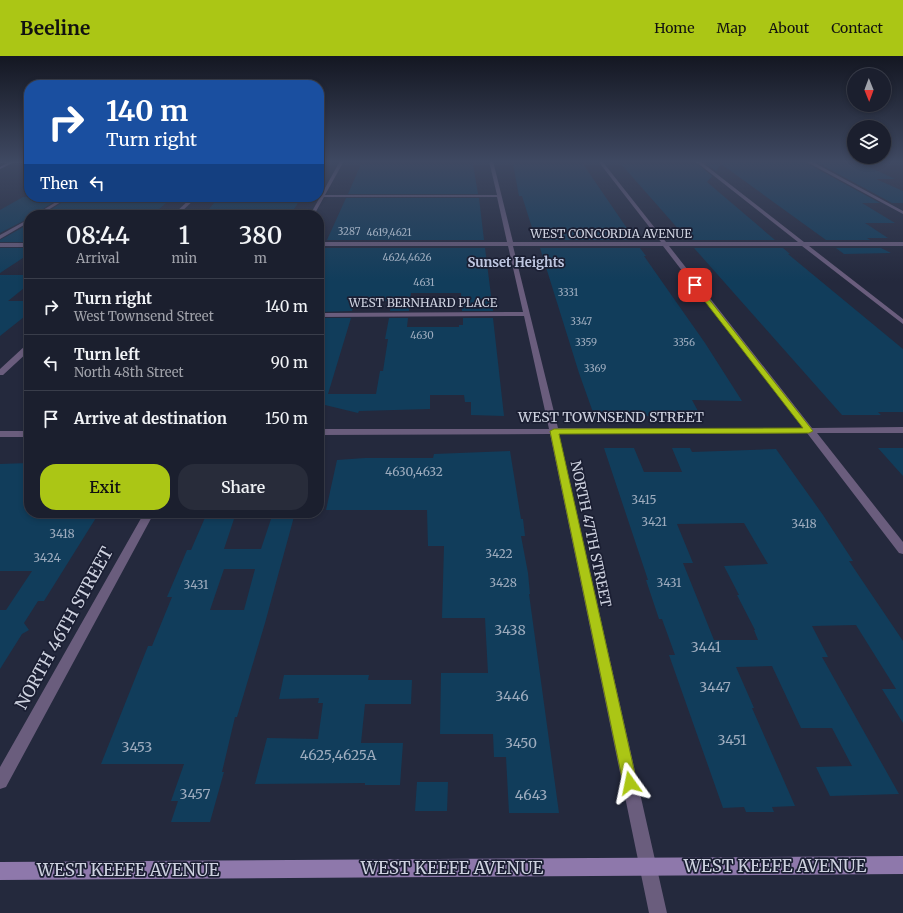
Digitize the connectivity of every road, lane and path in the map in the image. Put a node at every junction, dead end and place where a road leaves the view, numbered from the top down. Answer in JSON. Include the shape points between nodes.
{"nodes":[{"id":1,"x":501,"y":201,"type":"edge"},
{"id":2,"x":631,"y":201,"type":"edge"},
{"id":3,"x":750,"y":201,"type":"edge"},
{"id":4,"x":879,"y":201,"type":"edge"},
{"id":5,"x":59,"y":202,"type":"edge"},
{"id":6,"x":189,"y":202,"type":"edge"},
{"id":7,"x":45,"y":210,"type":"edge"},
{"id":8,"x":181,"y":210,"type":"edge"},
{"id":9,"x":903,"y":214,"type":"edge"},
{"id":10,"x":24,"y":223,"type":"edge"},
{"id":11,"x":0,"y":237,"type":"edge"},
{"id":12,"x":663,"y":243,"type":"junction"},
{"id":13,"x":804,"y":243,"type":"junction"},
{"id":14,"x":324,"y":244,"type":"edge"},
{"id":15,"x":511,"y":244,"type":"junction"},
{"id":16,"x":903,"y":244,"type":"edge"},
{"id":17,"x":0,"y":245,"type":"edge"},
{"id":18,"x":24,"y":245,"type":"edge"},
{"id":19,"x":527,"y":314,"type":"junction"},
{"id":20,"x":324,"y":315,"type":"edge"},
{"id":21,"x":903,"y":322,"type":"edge"},
{"id":22,"x":24,"y":351,"type":"edge"},
{"id":23,"x":0,"y":373,"type":"edge"},
{"id":24,"x":903,"y":430,"type":"edge"},
{"id":25,"x":554,"y":431,"type":"junction"},
{"id":26,"x":809,"y":431,"type":"junction"},
{"id":27,"x":324,"y":432,"type":"edge"},
{"id":28,"x":0,"y":434,"type":"edge"},
{"id":29,"x":24,"y":434,"type":"edge"},
{"id":30,"x":146,"y":518,"type":"edge"},
{"id":31,"x":903,"y":550,"type":"edge"},
{"id":32,"x":0,"y":782,"type":"edge"},
{"id":33,"x":903,"y":865,"type":"edge"},
{"id":34,"x":648,"y":867,"type":"junction"},
{"id":35,"x":0,"y":871,"type":"edge"},
{"id":36,"x":658,"y":913,"type":"edge"}],
"edges":[{"from":1,"to":15,"type":"street","name":"NORTH 47TH STREET"},
{"from":2,"to":12,"type":"street"},
{"from":3,"to":13,"type":"street"},
{"from":4,"to":9,"type":"street"},
{"from":5,"to":7,"type":"street"},
{"from":6,"to":8,"type":"street"},
{"from":10,"to":11,"type":"street"},
{"from":12,"to":13,"type":"street","name":"WEST CONCORDIA AVENUE"},
{"from":12,"to":15,"type":"street","name":"WEST CONCORDIA AVENUE"},
{"from":12,"to":26,"type":"street"},
{"from":13,"to":16,"type":"street","name":"WEST CONCORDIA AVENUE"},
{"from":13,"to":21,"type":"street"},
{"from":14,"to":15,"type":"street","name":"WEST CONCORDIA AVENUE"},
{"from":15,"to":19,"type":"street","name":"NORTH 47TH STREET"},
{"from":17,"to":18,"type":"street"},
{"from":19,"to":20,"type":"street","name":"WEST BERNHARD PLACE"},
{"from":19,"to":25,"type":"street","name":"NORTH 47TH STREET"},
{"from":22,"to":23,"type":"street"},
{"from":24,"to":26,"type":"street","name":"WEST TOWNSEND STREET"},
{"from":25,"to":26,"type":"street","name":"WEST TOWNSEND STREET"},
{"from":25,"to":27,"type":"street","name":"WEST TOWNSEND STREET"},
{"from":25,"to":34,"type":"street","name":"NORTH 47TH STREET"},
{"from":26,"to":31,"type":"street"},
{"from":28,"to":29,"type":"street"},
{"from":30,"to":32,"type":"street","name":"NORTH 46TH STREET"},
{"from":33,"to":34,"type":"street","name":"WEST KEEFE AVENUE"},
{"from":34,"to":35,"type":"street","name":"WEST KEEFE AVENUE"},
{"from":34,"to":36,"type":"street","name":"NORTH 47TH STREET"}]}
